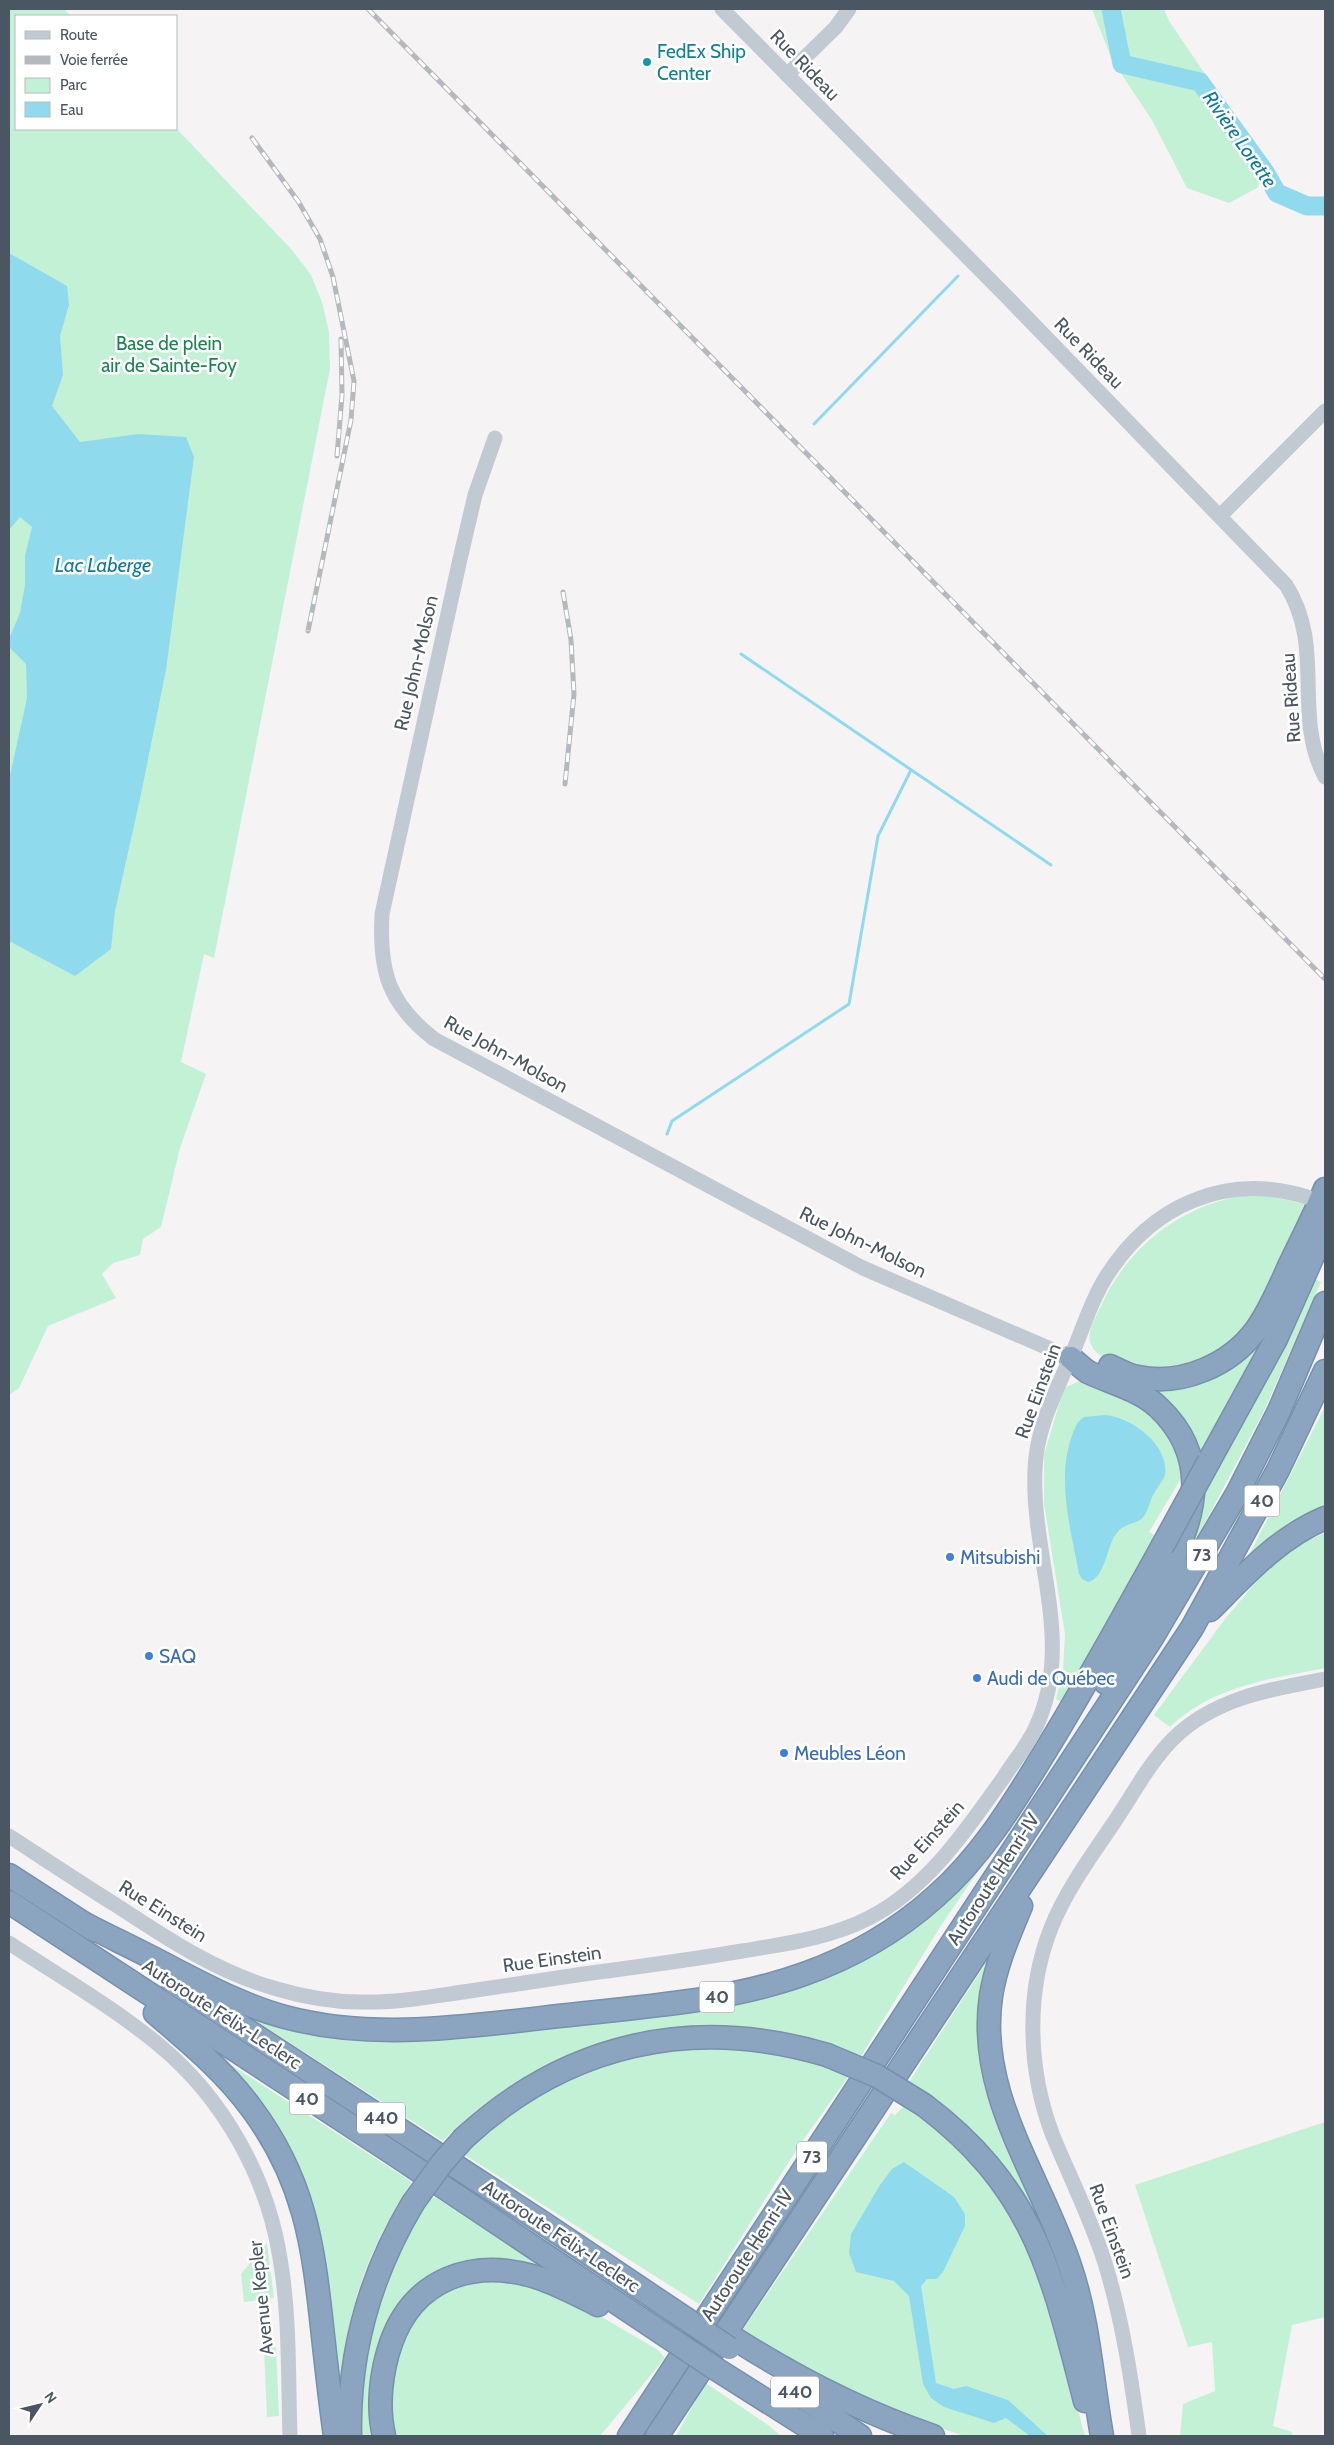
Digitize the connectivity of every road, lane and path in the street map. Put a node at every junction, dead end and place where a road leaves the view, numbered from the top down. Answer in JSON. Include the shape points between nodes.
{"nodes":[{"id":1,"x":722,"y":9,"type":"edge"},
{"id":2,"x":849,"y":9,"type":"edge"},
{"id":3,"x":787,"y":74,"type":"junction"},
{"id":4,"x":1325,"y":411,"type":"edge"},
{"id":5,"x":494,"y":438,"type":"dead end"},
{"id":6,"x":1220,"y":516,"type":"junction"},
{"id":7,"x":1325,"y":777,"type":"edge"},
{"id":8,"x":1316,"y":1193,"type":"edge"},
{"id":9,"x":1325,"y":1229,"type":"edge"},
{"id":10,"x":1325,"y":1304,"type":"edge"},
{"id":11,"x":1071,"y":1358,"type":"junction"},
{"id":12,"x":1325,"y":1371,"type":"edge"},
{"id":13,"x":1325,"y":1518,"type":"edge"},
{"id":14,"x":1192,"y":1628,"type":"junction"},
{"id":15,"x":1325,"y":1679,"type":"edge"},
{"id":16,"x":9,"y":1836,"type":"edge"},
{"id":17,"x":1047,"y":1849,"type":"junction"},
{"id":18,"x":9,"y":1875,"type":"edge"},
{"id":19,"x":9,"y":1902,"type":"edge"},
{"id":20,"x":81,"y":1922,"type":"junction"},
{"id":21,"x":9,"y":1943,"type":"edge"},
{"id":22,"x":92,"y":1957,"type":"junction"},
{"id":23,"x":895,"y":2031,"type":"junction"},
{"id":24,"x":670,"y":2339,"type":"junction"},
{"id":25,"x":732,"y":2343,"type":"junction"},
{"id":26,"x":723,"y":2373,"type":"junction"},
{"id":27,"x":668,"y":2375,"type":"junction"},
{"id":28,"x":689,"y":2387,"type":"junction"},
{"id":29,"x":290,"y":2436,"type":"edge"},
{"id":30,"x":335,"y":2436,"type":"edge"},
{"id":31,"x":350,"y":2436,"type":"edge"},
{"id":32,"x":384,"y":2436,"type":"edge"},
{"id":33,"x":615,"y":2436,"type":"edge"},
{"id":34,"x":629,"y":2436,"type":"edge"},
{"id":35,"x":657,"y":2436,"type":"edge"},
{"id":36,"x":664,"y":2436,"type":"edge"},
{"id":37,"x":797,"y":2436,"type":"edge"},
{"id":38,"x":822,"y":2436,"type":"edge"},
{"id":39,"x":860,"y":2436,"type":"edge"},
{"id":40,"x":933,"y":2436,"type":"edge"},
{"id":41,"x":1094,"y":2436,"type":"edge"},
{"id":42,"x":1102,"y":2436,"type":"edge"},
{"id":43,"x":1139,"y":2436,"type":"edge"}],
"edges":[{"from":1,"to":3,"type":"street","name":"Rue Rideau"},
{"from":2,"to":3,"type":"street","via":[[836,27]]},
{"from":3,"to":6,"type":"street","name":"Rue Rideau"},
{"from":4,"to":6,"type":"street"},
{"from":5,"to":11,"type":"street","name":"Rue John-Molson","via":[[475,496],[460,559],[382,914],[380,944],[384,972],[397,999],[411,1019],[434,1039],[863,1268]]},
{"from":6,"to":7,"type":"street","name":"Rue Rideau","via":[[1272,568],[1298,603],[1307,642],[1310,730]]},
{"from":8,"to":11,"type":"street","name":"Rue Einstein","via":[[1256,1187],[1228,1189],[1181,1206],[1156,1223],[1119,1258],[1103,1281]]},
{"from":8,"to":11,"type":"highway","via":[[1275,1297],[1259,1326],[1231,1355],[1210,1368],[1162,1379],[1138,1377],[1091,1358]]},
{"from":9,"to":20,"type":"highway","number":"40","bridge":true,"via":[[1276,1339],[1084,1689],[1002,1820],[971,1861],[935,1898],[894,1929],[852,1954],[803,1975],[738,1992],[681,2002],[447,2028],[367,2030],[302,2021],[251,2006]]},
{"from":10,"to":23,"type":"highway","name":"Autoroute Henri-IV","number":"73","via":[[1274,1419],[1195,1568]]},
{"from":11,"to":16,"type":"street","name":"Rue Einstein","via":[[1039,1437],[1035,1469],[1036,1502],[1054,1641],[1052,1672],[1035,1729],[990,1796],[928,1874],[889,1906],[851,1927],[781,1945],[727,1954],[420,1998],[344,2002],[279,1990],[216,1966]]},
{"from":11,"to":23,"type":"highway","via":[[1086,1371],[1157,1406],[1175,1423],[1190,1450],[1194,1471],[1190,1516],[1177,1555],[1112,1672],[992,1861]]},
{"from":12,"to":14,"type":"highway","name":"Autoroute Henri-IV","number":"40","via":[[1278,1470]]},
{"from":13,"to":14,"type":"highway","via":[[1295,1533],[1271,1551]]},
{"from":14,"to":17,"type":"highway","name":"Autoroute Henri-IV","number":"40"},
{"from":15,"to":43,"type":"street","name":"Rue Einstein","via":[[1258,1692],[1227,1703],[1196,1720],[1174,1738],[1076,1879],[1051,1928],[1040,1963],[1033,2047],[1041,2098],[1053,2135],[1090,2220],[1111,2286],[1129,2367]]},
{"from":17,"to":28,"type":"highway","name":"Autoroute Henri-IV","number":"40"},
{"from":17,"to":42,"type":"highway","via":[[1000,1960],[991,1995],[989,2039],[1003,2106],[1077,2286]]},
{"from":18,"to":20,"type":"highway","name":"Autoroute Félix-Leclerc","number":"40"},
{"from":19,"to":22,"type":"highway","name":"Autoroute Félix-Leclerc","number":"40"},
{"from":20,"to":25,"type":"highway","name":"Autoroute Félix-Leclerc","number":"440","bridge":true},
{"from":21,"to":29,"type":"street","name":"Avenue Kepler","via":[[160,2046],[206,2092],[235,2134],[264,2194],[280,2258],[286,2311]]},
{"from":22,"to":24,"type":"highway","name":"Autoroute Félix-Leclerc","number":"40","via":[[392,2152]]},
{"from":22,"to":30,"type":"highway","via":[[231,2084],[262,2124],[288,2168],[303,2209],[313,2251]]},
{"from":23,"to":27,"type":"highway","name":"Autoroute Henri-IV","number":"73"},
{"from":24,"to":26,"type":"highway","number":"40","bridge":true},
{"from":24,"to":32,"type":"highway","via":[[536,2277],[497,2270],[458,2274],[423,2294],[408,2310],[395,2333],[382,2386]]},
{"from":25,"to":39,"type":"highway","number":"440"},
{"from":25,"to":40,"type":"highway","via":[[845,2402]]},
{"from":26,"to":37,"type":"highway"},
{"from":26,"to":38,"type":"highway","number":"440"},
{"from":27,"to":33,"type":"highway"},
{"from":27,"to":34,"type":"highway","name":"Autoroute Henri-IV","number":"73"},
{"from":28,"to":35,"type":"highway","name":"Autoroute Henri-IV"},
{"from":28,"to":36,"type":"highway"},
{"from":31,"to":41,"type":"highway","bridge":true,"via":[[352,2376],[364,2310],[382,2260],[413,2203],[464,2138],[504,2104],[547,2077],[583,2061],[635,2045],[691,2037],[731,2036],[771,2040],[827,2054],[877,2076],[924,2105],[988,2163],[1033,2232],[1054,2285]]}]}
